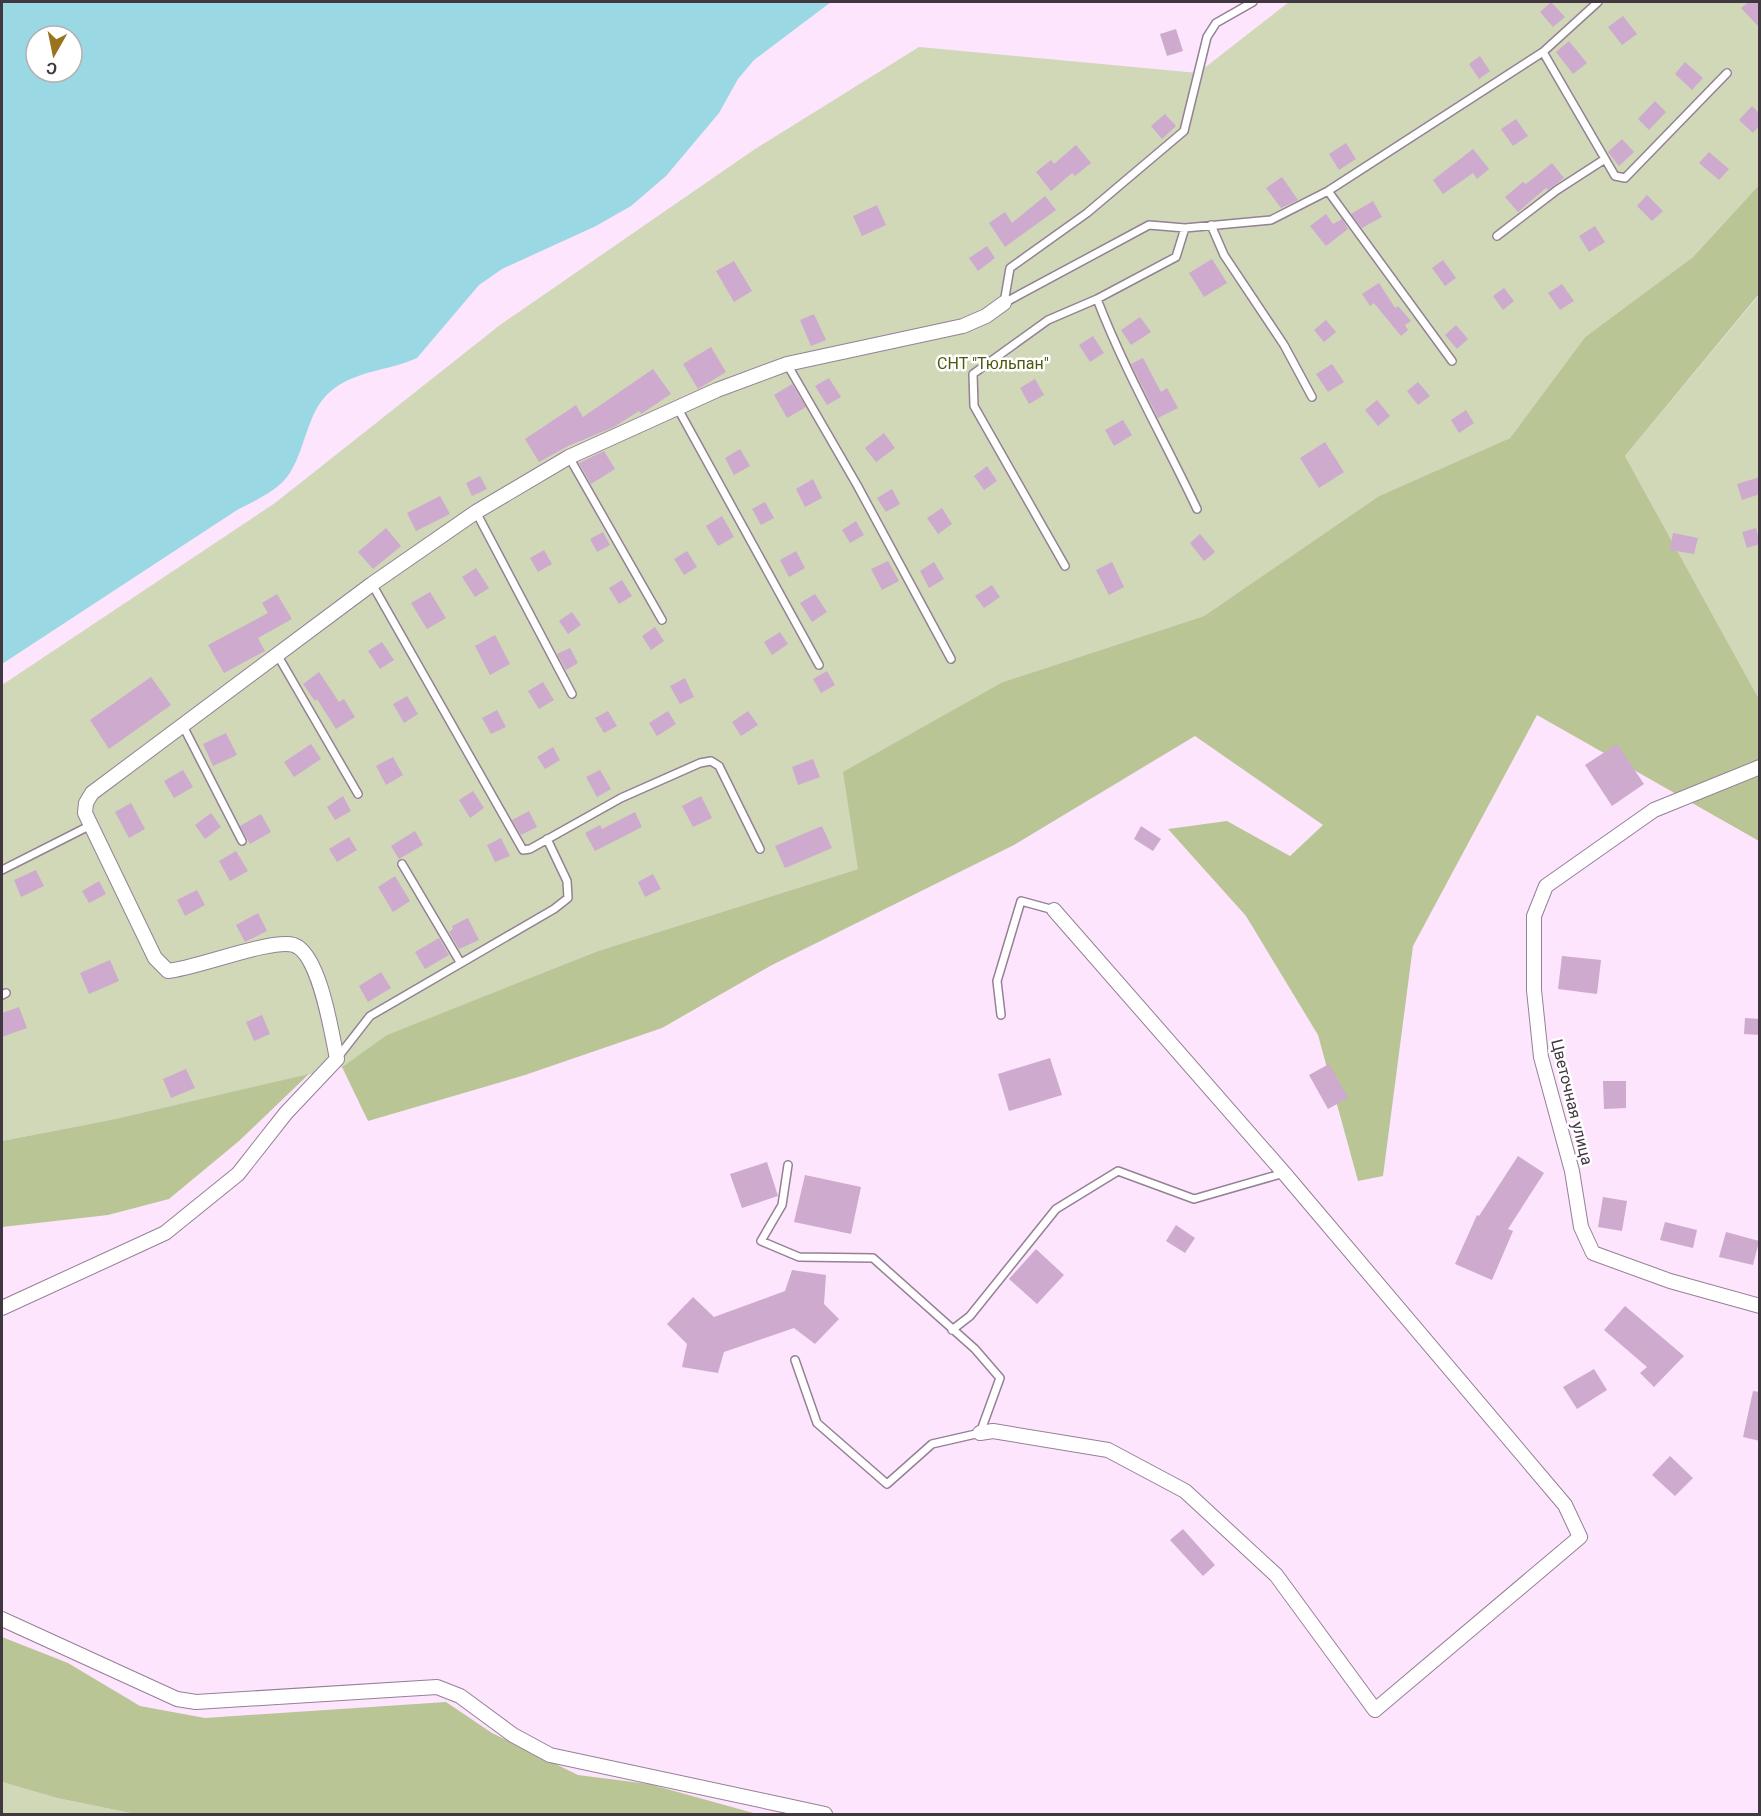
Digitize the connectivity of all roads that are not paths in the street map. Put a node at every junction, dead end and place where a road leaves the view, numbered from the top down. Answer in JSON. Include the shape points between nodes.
{"nodes":[{"id":1,"x":1253,"y":2,"type":"edge"},
{"id":2,"x":1598,"y":2,"type":"edge"},
{"id":3,"x":1543,"y":52,"type":"junction"},
{"id":4,"x":1727,"y":73,"type":"dead end"},
{"id":5,"x":1605,"y":159,"type":"junction"},
{"id":6,"x":1328,"y":191,"type":"junction"},
{"id":7,"x":1211,"y":225,"type":"junction"},
{"id":8,"x":1185,"y":228,"type":"junction"},
{"id":9,"x":1497,"y":236,"type":"dead end"},
{"id":10,"x":1097,"y":299,"type":"junction"},
{"id":11,"x":1004,"y":303,"type":"junction"},
{"id":12,"x":1452,"y":361,"type":"dead end"},
{"id":13,"x":787,"y":364,"type":"junction"},
{"id":14,"x":1312,"y":397,"type":"dead end"},
{"id":15,"x":677,"y":407,"type":"junction"},
{"id":16,"x":569,"y":457,"type":"junction"},
{"id":17,"x":1197,"y":509,"type":"dead end"},
{"id":18,"x":476,"y":512,"type":"junction"},
{"id":19,"x":1065,"y":566,"type":"dead end"},
{"id":20,"x":372,"y":584,"type":"junction"},
{"id":21,"x":662,"y":620,"type":"dead end"},
{"id":22,"x":278,"y":656,"type":"junction"},
{"id":23,"x":951,"y":659,"type":"dead end"},
{"id":24,"x":819,"y":665,"type":"dead end"},
{"id":25,"x":572,"y":694,"type":"dead end"},
{"id":26,"x":182,"y":724,"type":"junction"},
{"id":27,"x":1760,"y":767,"type":"edge"},
{"id":28,"x":358,"y":794,"type":"dead end"},
{"id":29,"x":91,"y":825,"type":"junction"},
{"id":30,"x":547,"y":839,"type":"junction"},
{"id":31,"x":242,"y":842,"type":"dead end"},
{"id":32,"x":760,"y":849,"type":"dead end"},
{"id":33,"x":402,"y":864,"type":"dead end"},
{"id":34,"x":2,"y":870,"type":"edge"},
{"id":35,"x":1054,"y":910,"type":"joint"},
{"id":36,"x":460,"y":962,"type":"junction"},
{"id":37,"x":1001,"y":1015,"type":"dead end"},
{"id":38,"x":337,"y":1059,"type":"junction"},
{"id":39,"x":788,"y":1166,"type":"dead end"},
{"id":40,"x":1284,"y":1173,"type":"junction"},
{"id":41,"x":1760,"y":1306,"type":"edge"},
{"id":42,"x":2,"y":1308,"type":"edge"},
{"id":43,"x":952,"y":1330,"type":"junction"},
{"id":44,"x":795,"y":1360,"type":"dead end"},
{"id":45,"x":980,"y":1433,"type":"junction"},
{"id":46,"x":2,"y":1619,"type":"edge"},
{"id":47,"x":825,"y":1815,"type":"edge"}],
"edges":[{"from":1,"to":11,"type":"lane","via":[[1216,23],[1207,37],[1185,131],[1087,213],[1010,268]]},
{"from":2,"to":3,"type":"lane"},
{"from":3,"to":5,"type":"lane"},
{"from":3,"to":6,"type":"lane"},
{"from":4,"to":5,"type":"lane","via":[[1625,178],[1615,176]]},
{"from":5,"to":9,"type":"lane"},
{"from":6,"to":7,"type":"lane","via":[[1271,220]]},
{"from":6,"to":12,"type":"lane"},
{"from":7,"to":8,"type":"lane"},
{"from":7,"to":14,"type":"lane","via":[[1224,255],[1284,345]]},
{"from":8,"to":10,"type":"lane","via":[[1176,257]]},
{"from":8,"to":11,"type":"lane","via":[[1149,225]]},
{"from":10,"to":17,"type":"lane","via":[[1115,347]]},
{"from":10,"to":19,"type":"lane","via":[[1048,320],[973,374],[974,406]]},
{"from":11,"to":13,"type":"street","via":[[963,326]]},
{"from":13,"to":15,"type":"street"},
{"from":13,"to":23,"type":"lane"},
{"from":15,"to":16,"type":"street"},
{"from":15,"to":24,"type":"lane"},
{"from":16,"to":18,"type":"street"},
{"from":16,"to":21,"type":"lane"},
{"from":18,"to":20,"type":"street"},
{"from":18,"to":25,"type":"lane"},
{"from":20,"to":22,"type":"street"},
{"from":20,"to":30,"type":"lane","via":[[519,845],[523,850],[530,849]]},
{"from":22,"to":26,"type":"street"},
{"from":22,"to":28,"type":"lane"},
{"from":26,"to":29,"type":"street","via":[[92,793],[86,803]]},
{"from":26,"to":31,"type":"lane"},
{"from":27,"to":41,"type":"street","name":"Цветочная улица","via":[[1653,810],[1546,886],[1534,916],[1534,990],[1541,1057],[1572,1171],[1581,1227],[1593,1253],[1670,1281]]},
{"from":29,"to":34,"type":"lane"},
{"from":29,"to":38,"type":"street","via":[[155,958],[168,971],[189,969],[273,945],[294,945],[303,951],[323,992]]},
{"from":30,"to":32,"type":"lane","via":[[621,798],[711,761],[719,766]]},
{"from":30,"to":36,"type":"lane","via":[[567,881],[568,898]]},
{"from":33,"to":36,"type":"lane"},
{"from":35,"to":37,"type":"lane","via":[[1021,901],[997,981]]},
{"from":35,"to":40,"type":"street"},
{"from":36,"to":38,"type":"lane","via":[[370,1016]]},
{"from":38,"to":42,"type":"street","via":[[286,1113],[238,1174],[165,1233]]},
{"from":39,"to":43,"type":"lane","via":[[782,1205],[761,1241],[799,1257],[873,1258]]},
{"from":40,"to":43,"type":"lane","via":[[1194,1199],[1118,1171],[1056,1209],[970,1316]]},
{"from":40,"to":45,"type":"street","via":[[1565,1505],[1580,1537],[1375,1710],[1276,1575],[1185,1491],[1108,1450],[993,1431]]},
{"from":43,"to":45,"type":"lane","via":[[1000,1378]]},
{"from":44,"to":45,"type":"lane","via":[[817,1423],[887,1484],[932,1444]]},
{"from":46,"to":47,"type":"street","via":[[177,1699],[196,1702],[437,1687],[460,1696],[513,1735],[550,1755]]}]}
